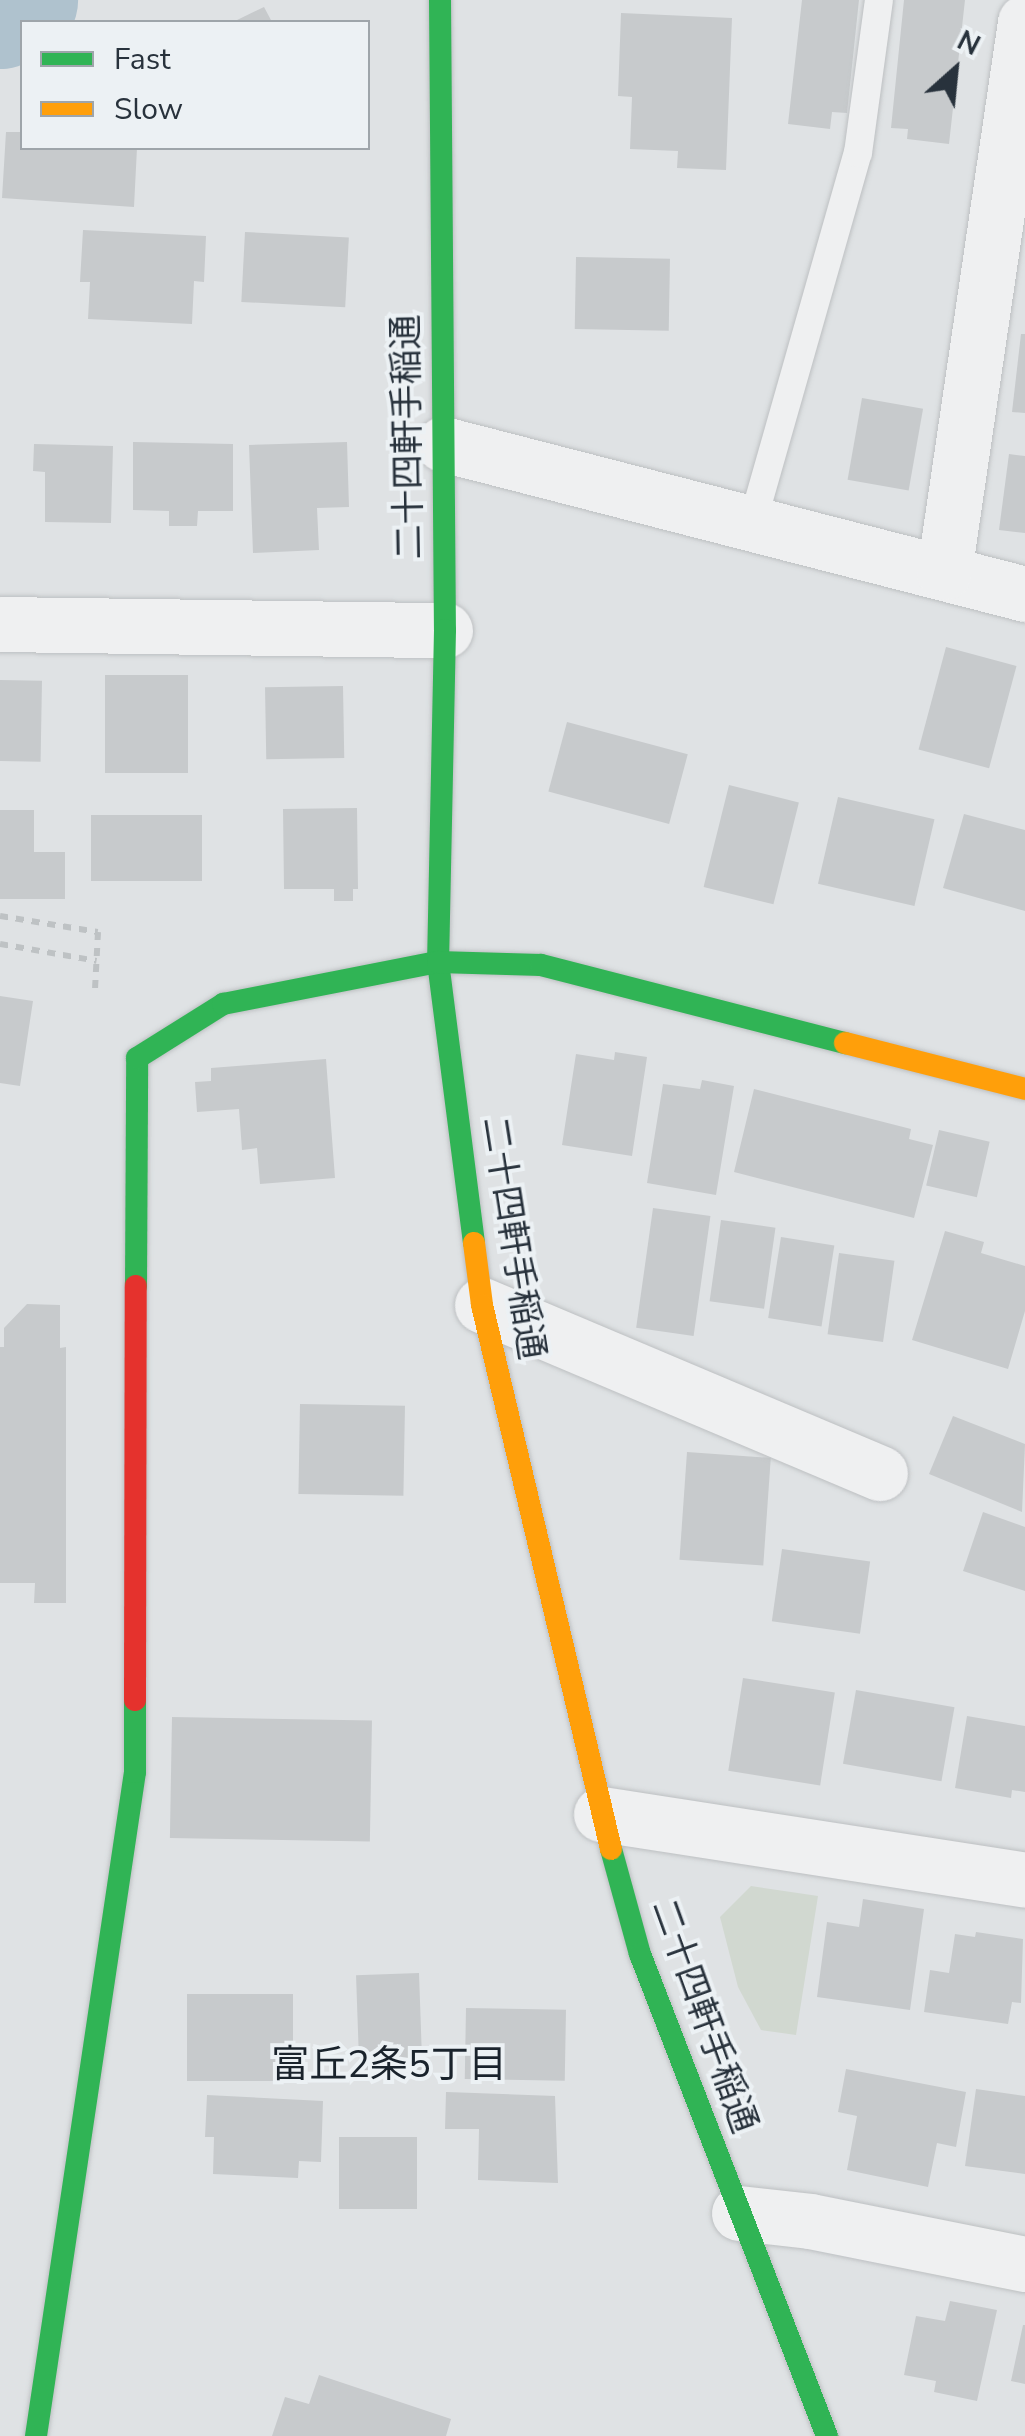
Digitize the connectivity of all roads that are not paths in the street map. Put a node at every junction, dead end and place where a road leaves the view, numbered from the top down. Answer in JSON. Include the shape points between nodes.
{"nodes":[{"id":1,"x":440,"y":0,"type":"edge"},
{"id":2,"x":880,"y":0,"type":"edge"},
{"id":3,"x":1025,"y":22,"type":"edge"},
{"id":4,"x":443,"y":444,"type":"junction"},
{"id":5,"x":752,"y":524,"type":"junction"},
{"id":6,"x":944,"y":572,"type":"junction"},
{"id":7,"x":1025,"y":594,"type":"edge"},
{"id":8,"x":0,"y":624,"type":"edge"},
{"id":9,"x":445,"y":630,"type":"junction"},
{"id":10,"x":438,"y":962,"type":"junction"},
{"id":11,"x":1025,"y":1090,"type":"edge"},
{"id":12,"x":482,"y":1306,"type":"junction"},
{"id":13,"x":880,"y":1474,"type":"dead end"},
{"id":14,"x":601,"y":1814,"type":"junction"},
{"id":15,"x":1025,"y":1880,"type":"edge"},
{"id":16,"x":739,"y":2212,"type":"junction"},
{"id":17,"x":1025,"y":2264,"type":"edge"},
{"id":18,"x":36,"y":2436,"type":"edge"},
{"id":19,"x":827,"y":2436,"type":"edge"}],
"edges":[{"from":1,"to":4,"type":"street","name":"二十四軒手稲通"},
{"from":2,"to":5,"type":"lane","via":[[858,153]]},
{"from":3,"to":6,"type":"street"},
{"from":4,"to":5,"type":"street"},
{"from":4,"to":9,"type":"street","name":"二十四軒手稲通"},
{"from":5,"to":6,"type":"street"},
{"from":6,"to":7,"type":"street"},
{"from":8,"to":9,"type":"street"},
{"from":9,"to":10,"type":"street","name":"二十四軒手稲通"},
{"from":10,"to":11,"type":"street","via":[[541,965]]},
{"from":10,"to":12,"type":"street","name":"二十四軒手稲通"},
{"from":10,"to":18,"type":"street","via":[[222,1004],[137,1058],[135,1772]]},
{"from":12,"to":13,"type":"street"},
{"from":12,"to":14,"type":"street","name":"二十四軒手稲通"},
{"from":14,"to":15,"type":"street"},
{"from":14,"to":16,"type":"street","name":"二十四軒手稲通","via":[[640,1954]]},
{"from":16,"to":17,"type":"street"},
{"from":16,"to":19,"type":"street","name":"二十四軒手稲通"}]}
